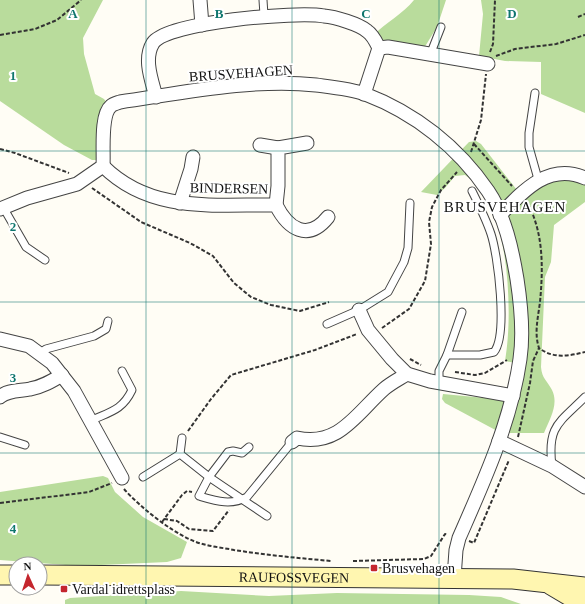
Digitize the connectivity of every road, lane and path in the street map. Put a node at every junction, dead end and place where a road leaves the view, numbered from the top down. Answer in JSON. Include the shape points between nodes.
{"nodes":[{"id":1,"x":81,"y":0,"type":"edge"},
{"id":2,"x":200,"y":0,"type":"edge"},
{"id":3,"x":263,"y":0,"type":"edge"},
{"id":4,"x":495,"y":0,"type":"edge"},
{"id":5,"x":585,"y":14,"type":"edge"},
{"id":6,"x":264,"y":15,"type":"junction"},
{"id":7,"x":578,"y":17,"type":"dead end"},
{"id":8,"x":202,"y":25,"type":"junction"},
{"id":9,"x":441,"y":27,"type":"dead end"},
{"id":10,"x":0,"y":35,"type":"edge"},
{"id":11,"x":585,"y":35,"type":"edge"},
{"id":12,"x":379,"y":48,"type":"junction"},
{"id":13,"x":430,"y":55,"type":"junction"},
{"id":14,"x":488,"y":64,"type":"junction"},
{"id":15,"x":535,"y":93,"type":"dead end"},
{"id":16,"x":364,"y":94,"type":"junction"},
{"id":17,"x":156,"y":97,"type":"junction"},
{"id":18,"x":307,"y":143,"type":"dead end"},
{"id":19,"x":260,"y":145,"type":"dead end"},
{"id":20,"x":278,"y":148,"type":"junction"},
{"id":21,"x":0,"y":149,"type":"edge"},
{"id":22,"x":193,"y":157,"type":"dead end"},
{"id":23,"x":466,"y":163,"type":"junction"},
{"id":24,"x":104,"y":166,"type":"junction"},
{"id":25,"x":585,"y":178,"type":"edge"},
{"id":26,"x":538,"y":179,"type":"junction"},
{"id":27,"x":82,"y":181,"type":"junction"},
{"id":28,"x":472,"y":192,"type":"dead end"},
{"id":29,"x":519,"y":195,"type":"junction"},
{"id":30,"x":180,"y":203,"type":"junction"},
{"id":31,"x":410,"y":203,"type":"dead end"},
{"id":32,"x":276,"y":205,"type":"junction"},
{"id":33,"x":1,"y":208,"type":"edge"},
{"id":34,"x":500,"y":215,"type":"junction"},
{"id":35,"x":328,"y":217,"type":"dead end"},
{"id":36,"x":45,"y":260,"type":"dead end"},
{"id":37,"x":328,"y":302,"type":"dead end"},
{"id":38,"x":359,"y":310,"type":"junction"},
{"id":39,"x":462,"y":312,"type":"dead end"},
{"id":40,"x":108,"y":321,"type":"dead end"},
{"id":41,"x":327,"y":324,"type":"dead end"},
{"id":42,"x":368,"y":330,"type":"junction"},
{"id":43,"x":0,"y":339,"type":"edge"},
{"id":44,"x":585,"y":352,"type":"edge"},
{"id":45,"x":40,"y":353,"type":"junction"},
{"id":46,"x":447,"y":355,"type":"junction"},
{"id":47,"x":122,"y":371,"type":"dead end"},
{"id":48,"x":407,"y":374,"type":"junction"},
{"id":49,"x":62,"y":375,"type":"junction"},
{"id":50,"x":439,"y":383,"type":"junction"},
{"id":51,"x":513,"y":396,"type":"junction"},
{"id":52,"x":585,"y":397,"type":"edge"},
{"id":53,"x":0,"y":398,"type":"edge"},
{"id":54,"x":90,"y":421,"type":"junction"},
{"id":55,"x":0,"y":437,"type":"edge"},
{"id":56,"x":182,"y":438,"type":"joint"},
{"id":57,"x":499,"y":441,"type":"junction"},
{"id":58,"x":292,"y":442,"type":"joint"},
{"id":59,"x":25,"y":446,"type":"dead end"},
{"id":60,"x":249,"y":447,"type":"dead end"},
{"id":61,"x":180,"y":454,"type":"junction"},
{"id":62,"x":552,"y":466,"type":"junction"},
{"id":63,"x":143,"y":477,"type":"dead end"},
{"id":64,"x":208,"y":477,"type":"junction"},
{"id":65,"x":120,"y":480,"type":"junction"},
{"id":66,"x":585,"y":487,"type":"edge"},
{"id":67,"x":199,"y":494,"type":"junction"},
{"id":68,"x":242,"y":499,"type":"junction"},
{"id":69,"x":235,"y":502,"type":"junction"},
{"id":70,"x":0,"y":503,"type":"edge"},
{"id":71,"x":267,"y":516,"type":"dead end"},
{"id":72,"x":163,"y":521,"type":"junction"},
{"id":73,"x":459,"y":538,"type":"junction"},
{"id":74,"x":333,"y":561,"type":"dead end"},
{"id":75,"x":346,"y":561,"type":"dead end"},
{"id":76,"x":48,"y":575,"type":"edge"},
{"id":77,"x":454,"y":578,"type":"junction"},
{"id":78,"x":548,"y":584,"type":"junction"},
{"id":79,"x":585,"y":587,"type":"edge"},
{"id":80,"x":583,"y":604,"type":"edge"}],
"edges":[{"from":1,"to":10,"type":"path","via":[[57,20],[35,29]]},
{"from":2,"to":8,"type":"street"},
{"from":3,"to":6,"type":"lane"},
{"from":4,"to":14,"type":"path","via":[[493,44]]},
{"from":5,"to":7,"type":"path"},
{"from":6,"to":8,"type":"street"},
{"from":6,"to":12,"type":"street","via":[[324,16],[366,30],[373,36]]},
{"from":8,"to":17,"type":"street","via":[[161,36],[153,44],[149,55]]},
{"from":9,"to":13,"type":"lane"},
{"from":11,"to":14,"type":"path","via":[[556,44],[506,51]]},
{"from":12,"to":13,"type":"street"},
{"from":12,"to":16,"type":"street"},
{"from":13,"to":14,"type":"street"},
{"from":14,"to":29,"type":"path","via":[[481,120],[474,144]]},
{"from":15,"to":26,"type":"lane","via":[[529,148]]},
{"from":16,"to":17,"type":"street","name":"BRUSVEHAGEN","via":[[316,85],[282,83]]},
{"from":16,"to":23,"type":"street","name":"BRUSVEHAGEN","via":[[408,115],[444,140]]},
{"from":17,"to":24,"type":"street","name":"BRUSVEHAGEN","via":[[120,102],[111,106],[106,113],[104,127]]},
{"from":18,"to":20,"type":"street"},
{"from":19,"to":20,"type":"street"},
{"from":20,"to":32,"type":"street","name":"BINDERSEN"},
{"from":21,"to":27,"type":"path","via":[[54,166]]},
{"from":22,"to":30,"type":"street","name":"BINDERSEN"},
{"from":23,"to":34,"type":"street","name":"BRUSVEHAGEN","via":[[488,192]]},
{"from":23,"to":42,"type":"path","via":[[441,190],[432,207],[429,222],[431,244],[425,281],[421,288],[409,308],[380,330]]},
{"from":24,"to":27,"type":"street"},
{"from":24,"to":30,"type":"street","name":"BINDERSEN","via":[[116,178],[134,189]]},
{"from":25,"to":26,"type":"street","via":[[561,174]]},
{"from":26,"to":29,"type":"street"},
{"from":27,"to":33,"type":"street"},
{"from":27,"to":37,"type":"path","via":[[141,222],[213,256],[234,283],[251,297],[271,305],[300,311]]},
{"from":28,"to":46,"type":"lane","via":[[493,244],[502,329],[494,352],[480,355]]},
{"from":29,"to":34,"type":"street"},
{"from":29,"to":44,"type":"path","via":[[526,200],[532,211],[540,240],[542,275],[536,330],[540,348],[548,355],[562,356]]},
{"from":30,"to":32,"type":"street","name":"BINDERSEN"},
{"from":31,"to":38,"type":"lane","via":[[408,248],[404,262],[388,292]]},
{"from":32,"to":35,"type":"street","name":"BINDERSEN","via":[[283,218],[293,228],[304,231],[322,225]]},
{"from":33,"to":36,"type":"lane","via":[[26,247]]},
{"from":34,"to":51,"type":"street","name":"BRUSVEHAGEN","via":[[513,254],[520,298],[522,332]]},
{"from":38,"to":41,"type":"lane"},
{"from":38,"to":42,"type":"street"},
{"from":39,"to":46,"type":"lane"},
{"from":40,"to":45,"type":"lane","via":[[106,329],[94,336],[46,349]]},
{"from":42,"to":48,"type":"street"},
{"from":42,"to":56,"type":"path","via":[[315,350],[231,375]]},
{"from":43,"to":45,"type":"street","via":[[29,346]]},
{"from":45,"to":49,"type":"street"},
{"from":46,"to":50,"type":"lane","via":[[439,371]]},
{"from":47,"to":54,"type":"lane","via":[[132,390],[126,402],[119,408]]},
{"from":48,"to":50,"type":"street"},
{"from":48,"to":58,"type":"street","via":[[384,389],[341,430],[329,438],[317,441],[297,438]]},
{"from":49,"to":53,"type":"street","via":[[52,382],[31,389],[9,392]]},
{"from":49,"to":54,"type":"street"},
{"from":50,"to":51,"type":"street"},
{"from":51,"to":57,"type":"street","name":"BRUSVEHAGEN"},
{"from":52,"to":62,"type":"lane","via":[[559,422],[552,434]]},
{"from":54,"to":65,"type":"street"},
{"from":55,"to":59,"type":"lane"},
{"from":56,"to":61,"type":"lane"},
{"from":57,"to":62,"type":"street"},
{"from":57,"to":73,"type":"street","name":"BRUSVEHAGEN"},
{"from":58,"to":68,"type":"lane","via":[[247,497]]},
{"from":60,"to":64,"type":"lane","via":[[242,453],[228,452]]},
{"from":61,"to":63,"type":"lane"},
{"from":61,"to":64,"type":"lane"},
{"from":62,"to":66,"type":"street"},
{"from":64,"to":67,"type":"lane"},
{"from":64,"to":68,"type":"lane"},
{"from":65,"to":70,"type":"path","via":[[89,492]]},
{"from":65,"to":72,"type":"path","via":[[132,498]]},
{"from":67,"to":69,"type":"lane","via":[[214,500]]},
{"from":67,"to":72,"type":"path","via":[[187,491]]},
{"from":68,"to":69,"type":"lane"},
{"from":68,"to":71,"type":"lane"},
{"from":69,"to":72,"type":"path","via":[[213,531],[189,529],[177,521]]},
{"from":72,"to":74,"type":"path","via":[[190,540],[213,546],[268,555]]},
{"from":73,"to":75,"type":"path","via":[[445,534],[431,556],[424,559]]},
{"from":73,"to":77,"type":"street","name":"BRUSVEHAGEN"},
{"from":76,"to":77,"type":"main road","name":"RAUFOSSVEGEN"},
{"from":77,"to":78,"type":"main road","name":"RAUFOSSVEGEN","via":[[524,580]]},
{"from":78,"to":79,"type":"main road","name":"RAUFOSSVEGEN"},
{"from":78,"to":80,"type":"main road","name":"RAUFOSSVEGEN"}]}
